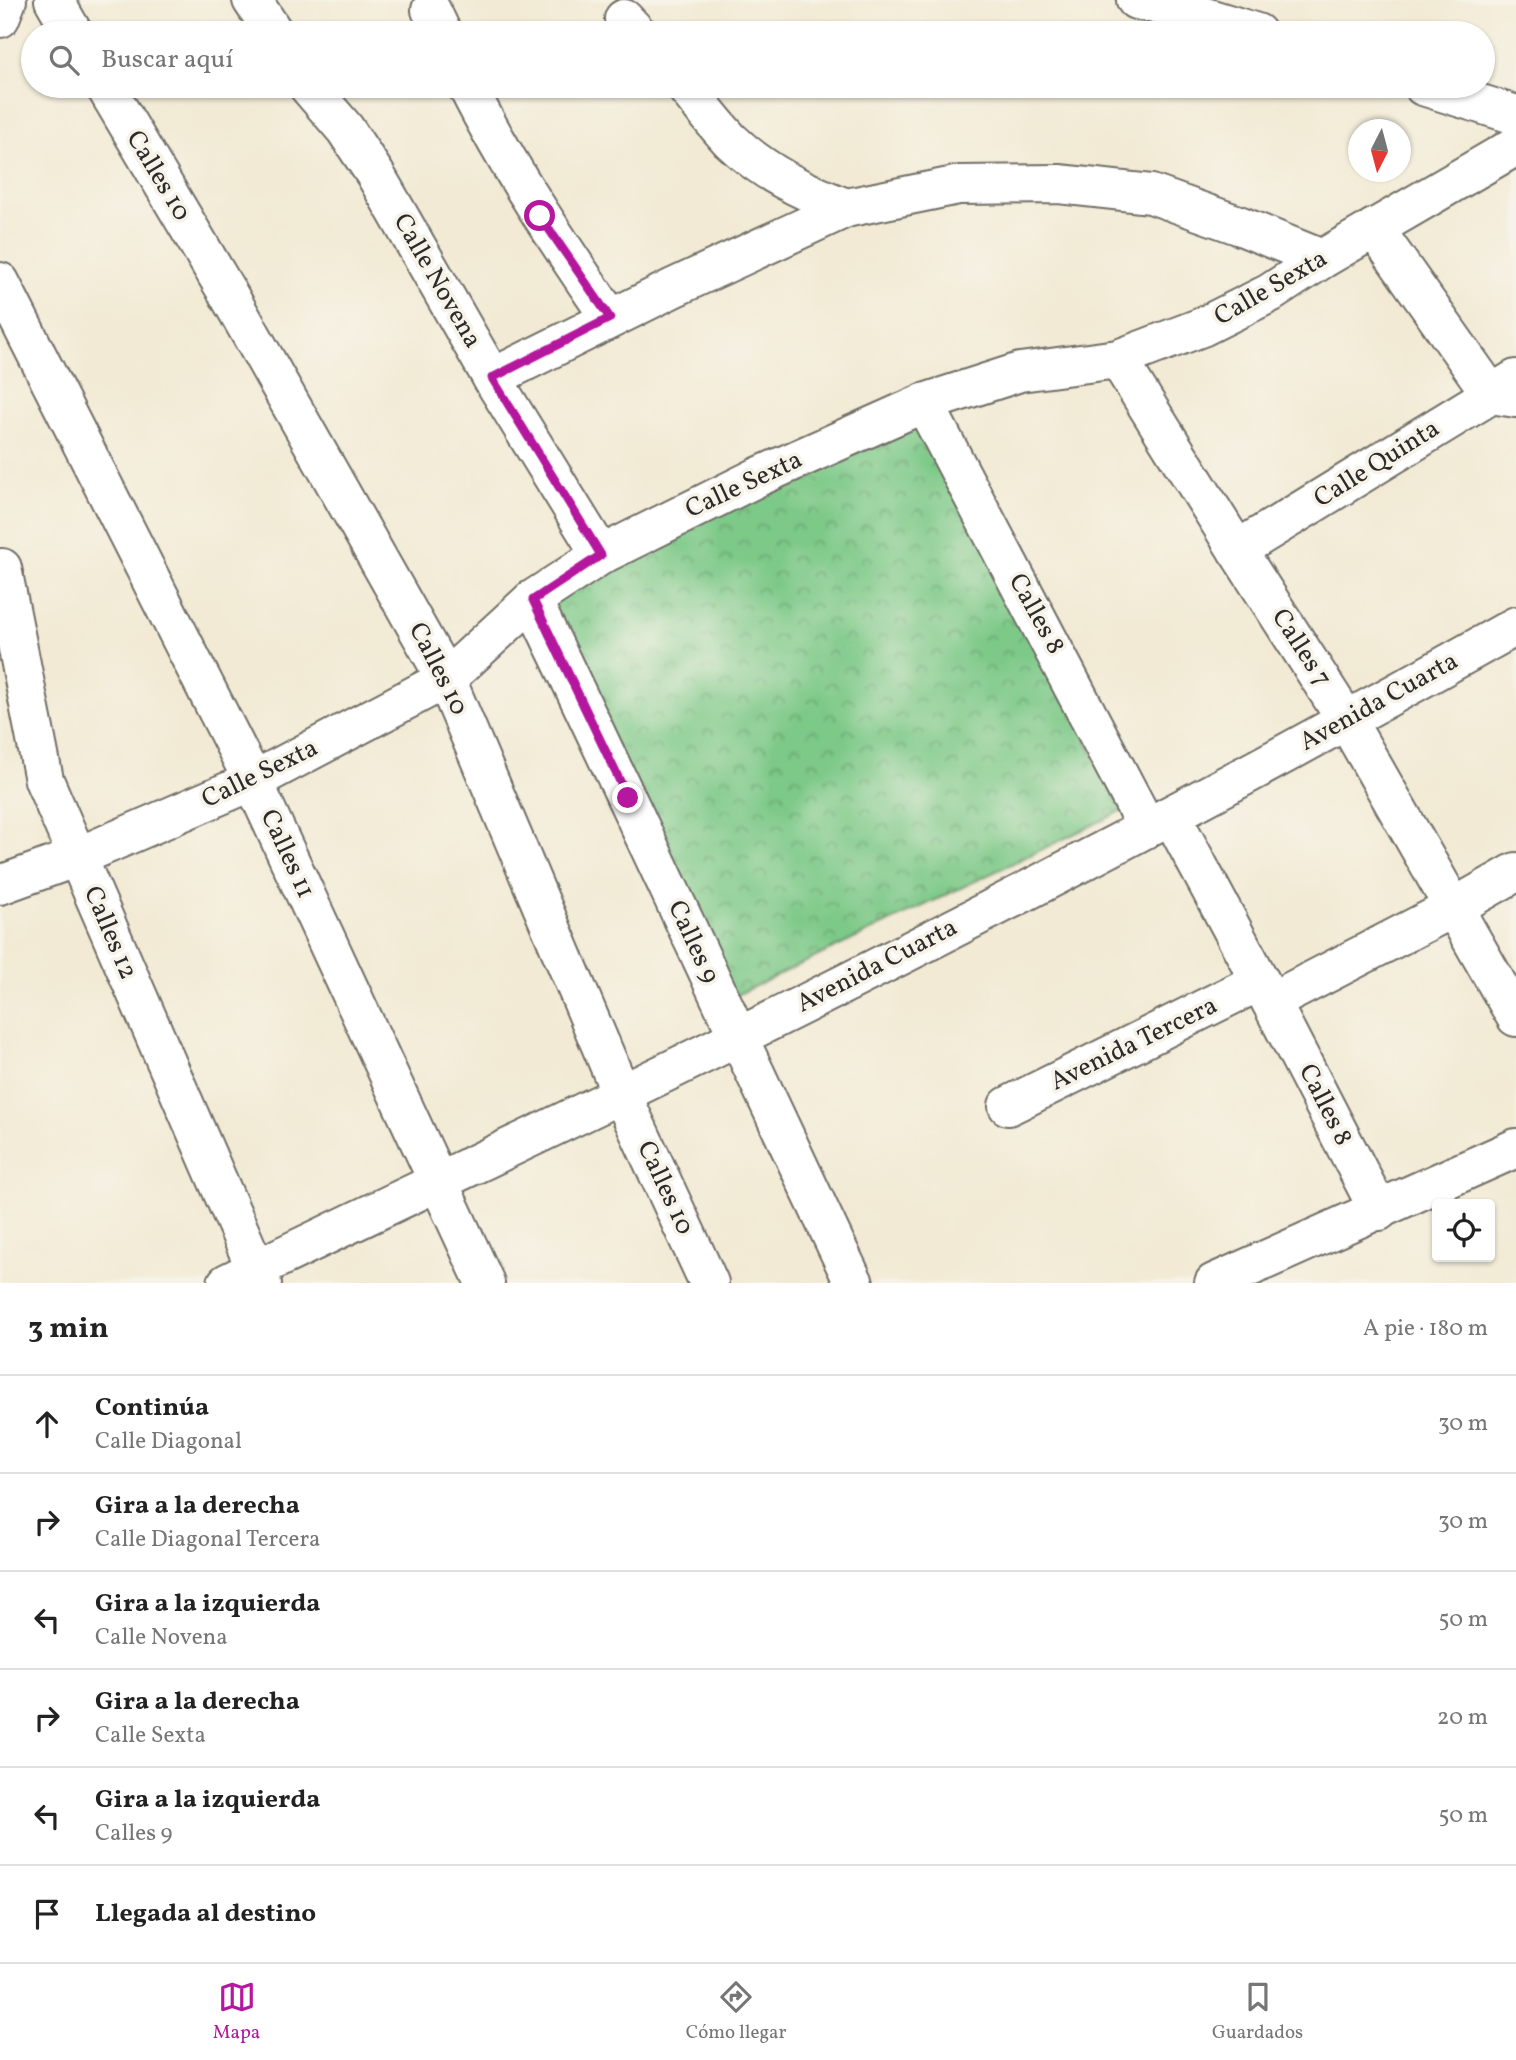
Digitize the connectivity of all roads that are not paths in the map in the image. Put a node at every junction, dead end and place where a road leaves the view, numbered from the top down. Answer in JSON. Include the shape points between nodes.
{"nodes":[{"id":1,"x":7,"y":0,"type":"edge"},
{"id":2,"x":54,"y":0,"type":"edge"},
{"id":3,"x":252,"y":0,"type":"edge"},
{"id":4,"x":1136,"y":0,"type":"edge"},
{"id":5,"x":1183,"y":5,"type":"edge"},
{"id":6,"x":0,"y":18,"type":"edge"},
{"id":7,"x":67,"y":21,"type":"edge"},
{"id":8,"x":266,"y":21,"type":"edge"},
{"id":9,"x":1225,"y":21,"type":"edge"},
{"id":10,"x":112,"y":98,"type":"edge"},
{"id":11,"x":318,"y":98,"type":"edge"},
{"id":12,"x":473,"y":98,"type":"edge"},
{"id":13,"x":695,"y":98,"type":"edge"},
{"id":14,"x":1461,"y":98,"type":"edge"},
{"id":15,"x":1516,"y":115,"type":"edge"},
{"id":16,"x":1516,"y":146,"type":"edge"},
{"id":17,"x":846,"y":208,"type":"junction"},
{"id":18,"x":1374,"y":228,"type":"junction"},
{"id":19,"x":1322,"y":259,"type":"junction"},
{"id":20,"x":0,"y":282,"type":"edge"},
{"id":21,"x":610,"y":318,"type":"junction"},
{"id":22,"x":1118,"y":359,"type":"junction"},
{"id":23,"x":492,"y":378,"type":"junction"},
{"id":24,"x":1508,"y":390,"type":"edge"},
{"id":25,"x":924,"y":403,"type":"junction"},
{"id":26,"x":1237,"y":550,"type":"junction"},
{"id":27,"x":601,"y":555,"type":"junction"},
{"id":28,"x":2,"y":568,"type":"dead end"},
{"id":29,"x":533,"y":600,"type":"junction"},
{"id":30,"x":1516,"y":626,"type":"edge"},
{"id":31,"x":446,"y":679,"type":"junction"},
{"id":32,"x":1348,"y":721,"type":"junction"},
{"id":33,"x":253,"y":781,"type":"junction"},
{"id":34,"x":1159,"y":820,"type":"junction"},
{"id":35,"x":77,"y":856,"type":"junction"},
{"id":36,"x":1516,"y":872,"type":"edge"},
{"id":37,"x":0,"y":885,"type":"edge"},
{"id":38,"x":1453,"y":908,"type":"junction"},
{"id":39,"x":1266,"y":991,"type":"junction"},
{"id":40,"x":1516,"y":1017,"type":"edge"},
{"id":41,"x":737,"y":1038,"type":"junction"},
{"id":42,"x":621,"y":1093,"type":"junction"},
{"id":43,"x":1008,"y":1106,"type":"dead end"},
{"id":44,"x":1516,"y":1148,"type":"edge"},
{"id":45,"x":438,"y":1182,"type":"junction"},
{"id":46,"x":1379,"y":1211,"type":"junction"},
{"id":47,"x":248,"y":1278,"type":"edge"},
{"id":48,"x":485,"y":1283,"type":"edge"},
{"id":49,"x":709,"y":1283,"type":"edge"},
{"id":50,"x":854,"y":1283,"type":"edge"},
{"id":51,"x":1214,"y":1283,"type":"edge"}],
"edges":[{"from":1,"to":6,"type":"street"},
{"from":2,"to":7,"type":"street"},
{"from":3,"to":8,"type":"street"},
{"from":4,"to":5,"type":"street"},
{"from":5,"to":9,"type":"street"},
{"from":10,"to":31,"type":"street","name":"Calles 10"},
{"from":11,"to":23,"type":"street","name":"Calle Novena","via":[[375,174]]},
{"from":12,"to":21,"type":"street","via":[[527,194]]},
{"from":13,"to":17,"type":"street","via":[[730,140],[765,170],[799,190]]},
{"from":14,"to":15,"type":"street"},
{"from":16,"to":18,"type":"street","name":"Calle Sexta"},
{"from":17,"to":19,"type":"street","via":[[959,185],[1059,184],[1151,194]]},
{"from":17,"to":21,"type":"street"},
{"from":18,"to":19,"type":"street","name":"Calle Sexta"},
{"from":18,"to":24,"type":"street"},
{"from":19,"to":22,"type":"street","name":"Calle Sexta","via":[[1202,327]]},
{"from":20,"to":33,"type":"street","name":"Calles 11"},
{"from":21,"to":23,"type":"street"},
{"from":22,"to":25,"type":"street","name":"Calle Sexta","via":[[1020,372]]},
{"from":22,"to":26,"type":"street","name":"Calles 7"},
{"from":23,"to":27,"type":"street","name":"Calle Novena"},
{"from":24,"to":26,"type":"street","name":"Calle Quinta"},
{"from":25,"to":27,"type":"street","name":"Calle Sexta","via":[[758,477]]},
{"from":25,"to":34,"type":"street","name":"Calles 8"},
{"from":26,"to":32,"type":"street","name":"Calles 7"},
{"from":27,"to":29,"type":"street","name":"Calle Sexta"},
{"from":28,"to":35,"type":"street","name":"Calles 12","via":[[44,780]]},
{"from":29,"to":31,"type":"street","name":"Calle Sexta"},
{"from":29,"to":41,"type":"street","name":"Calles 9"},
{"from":30,"to":32,"type":"street","name":"Avenida Cuarta"},
{"from":31,"to":33,"type":"street","name":"Calle Sexta"},
{"from":31,"to":42,"type":"street","name":"Calles 10"},
{"from":32,"to":34,"type":"street","name":"Avenida Cuarta"},
{"from":32,"to":38,"type":"street","name":"Calles 7"},
{"from":33,"to":35,"type":"street","name":"Calle Sexta"},
{"from":33,"to":45,"type":"street","name":"Calles 11"},
{"from":34,"to":39,"type":"street","name":"Calles 8"},
{"from":34,"to":41,"type":"street","name":"Avenida Cuarta"},
{"from":35,"to":37,"type":"street","name":"Calle Sexta"},
{"from":35,"to":47,"type":"street","name":"Calles 12"},
{"from":36,"to":38,"type":"street","name":"Avenida Tercera"},
{"from":38,"to":39,"type":"street","name":"Avenida Tercera"},
{"from":38,"to":40,"type":"street","name":"Calles 7"},
{"from":39,"to":43,"type":"street","name":"Avenida Tercera"},
{"from":39,"to":46,"type":"street","name":"Calles 8"},
{"from":41,"to":42,"type":"street","name":"Avenida Cuarta"},
{"from":41,"to":50,"type":"street","name":"Calles 9"},
{"from":42,"to":45,"type":"street","name":"Avenida Cuarta"},
{"from":42,"to":49,"type":"street","name":"Calles 10"},
{"from":44,"to":46,"type":"street"},
{"from":45,"to":47,"type":"street","name":"Avenida Cuarta"},
{"from":45,"to":48,"type":"street","name":"Calles 11"},
{"from":46,"to":51,"type":"street"}]}
